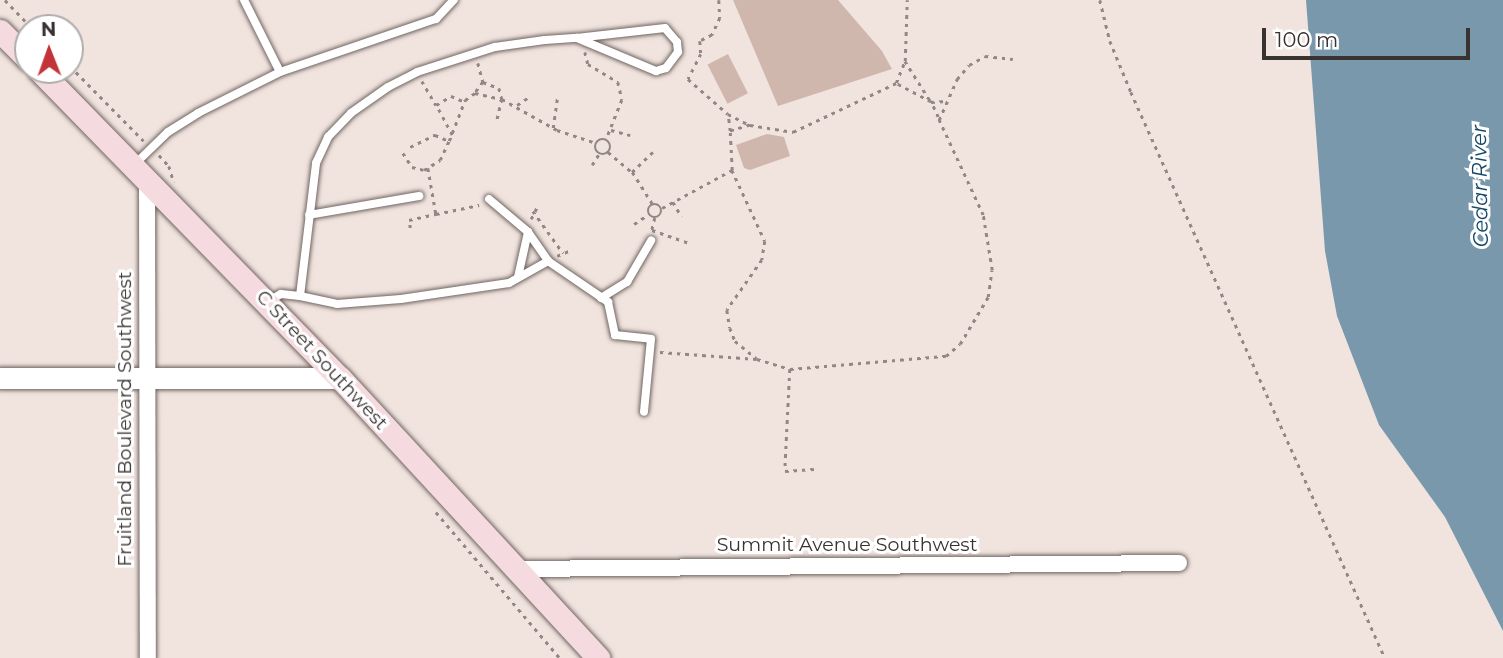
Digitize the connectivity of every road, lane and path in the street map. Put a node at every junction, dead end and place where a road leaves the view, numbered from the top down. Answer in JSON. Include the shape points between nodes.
{"nodes":[{"id":1,"x":5,"y":0,"type":"edge"},
{"id":2,"x":244,"y":0,"type":"edge"},
{"id":3,"x":454,"y":0,"type":"edge"},
{"id":4,"x":719,"y":0,"type":"edge"},
{"id":5,"x":907,"y":0,"type":"edge"},
{"id":6,"x":1100,"y":0,"type":"edge"},
{"id":7,"x":18,"y":14,"type":"edge"},
{"id":8,"x":0,"y":31,"type":"edge"},
{"id":9,"x":577,"y":38,"type":"junction"},
{"id":10,"x":587,"y":42,"type":"junction"},
{"id":11,"x":14,"y":45,"type":"edge"},
{"id":12,"x":476,"y":53,"type":"junction"},
{"id":13,"x":1013,"y":59,"type":"dead end"},
{"id":14,"x":905,"y":61,"type":"junction"},
{"id":15,"x":280,"y":72,"type":"junction"},
{"id":16,"x":417,"y":72,"type":"junction"},
{"id":17,"x":84,"y":80,"type":"edge"},
{"id":18,"x":483,"y":82,"type":"junction"},
{"id":19,"x":896,"y":83,"type":"junction"},
{"id":20,"x":52,"y":84,"type":"edge"},
{"id":21,"x":475,"y":93,"type":"junction"},
{"id":22,"x":529,"y":97,"type":"dead end"},
{"id":23,"x":557,"y":97,"type":"dead end"},
{"id":24,"x":502,"y":99,"type":"junction"},
{"id":25,"x":946,"y":101,"type":"junction"},
{"id":26,"x":465,"y":102,"type":"junction"},
{"id":27,"x":931,"y":102,"type":"junction"},
{"id":28,"x":436,"y":105,"type":"junction"},
{"id":29,"x":517,"y":105,"type":"junction"},
{"id":30,"x":728,"y":114,"type":"junction"},
{"id":31,"x":497,"y":120,"type":"dead end"},
{"id":32,"x":939,"y":120,"type":"junction"},
{"id":33,"x":750,"y":125,"type":"junction"},
{"id":34,"x":553,"y":128,"type":"junction"},
{"id":35,"x":611,"y":130,"type":"junction"},
{"id":36,"x":730,"y":131,"type":"junction"},
{"id":37,"x":452,"y":135,"type":"junction"},
{"id":38,"x":630,"y":135,"type":"dead end"},
{"id":39,"x":606,"y":140,"type":"junction"},
{"id":40,"x":449,"y":141,"type":"junction"},
{"id":41,"x":596,"y":143,"type":"junction"},
{"id":42,"x":411,"y":147,"type":"dead end"},
{"id":43,"x":151,"y":148,"type":"junction"},
{"id":44,"x":608,"y":152,"type":"junction"},
{"id":45,"x":653,"y":152,"type":"dead end"},
{"id":46,"x":403,"y":153,"type":"dead end"},
{"id":47,"x":599,"y":154,"type":"junction"},
{"id":48,"x":592,"y":165,"type":"dead end"},
{"id":49,"x":169,"y":166,"type":"dead end"},
{"id":50,"x":428,"y":168,"type":"junction"},
{"id":51,"x":732,"y":170,"type":"junction"},
{"id":52,"x":632,"y":172,"type":"junction"},
{"id":53,"x":140,"y":173,"type":"junction"},
{"id":54,"x":419,"y":196,"type":"dead end"},
{"id":55,"x":489,"y":199,"type":"joint"},
{"id":56,"x":673,"y":202,"type":"junction"},
{"id":57,"x":652,"y":204,"type":"junction"},
{"id":58,"x":662,"y":208,"type":"junction"},
{"id":59,"x":533,"y":211,"type":"dead end"},
{"id":60,"x":436,"y":214,"type":"junction"},
{"id":61,"x":649,"y":214,"type":"junction"},
{"id":62,"x":309,"y":215,"type":"junction"},
{"id":63,"x":682,"y":217,"type":"dead end"},
{"id":64,"x":655,"y":218,"type":"junction"},
{"id":65,"x":634,"y":224,"type":"dead end"},
{"id":66,"x":410,"y":228,"type":"dead end"},
{"id":67,"x":528,"y":232,"type":"junction"},
{"id":68,"x":651,"y":240,"type":"dead end"},
{"id":69,"x":692,"y":244,"type":"dead end"},
{"id":70,"x":562,"y":253,"type":"dead end"},
{"id":71,"x":548,"y":261,"type":"junction"},
{"id":72,"x":518,"y":277,"type":"junction"},
{"id":73,"x":300,"y":296,"type":"junction"},
{"id":74,"x":601,"y":298,"type":"junction"},
{"id":75,"x":267,"y":302,"type":"junction"},
{"id":76,"x":650,"y":351,"type":"junction"},
{"id":77,"x":757,"y":359,"type":"junction"},
{"id":78,"x":790,"y":369,"type":"junction"},
{"id":79,"x":0,"y":378,"type":"edge"},
{"id":80,"x":144,"y":378,"type":"junction"},
{"id":81,"x":340,"y":378,"type":"junction"},
{"id":82,"x":643,"y":412,"type":"dead end"},
{"id":83,"x":814,"y":469,"type":"dead end"},
{"id":84,"x":1179,"y":563,"type":"dead end"},
{"id":85,"x":516,"y":569,"type":"junction"},
{"id":86,"x":592,"y":656,"type":"edge"},
{"id":87,"x":148,"y":658,"type":"edge"},
{"id":88,"x":1385,"y":658,"type":"edge"}],
"edges":[{"from":1,"to":7,"type":"path"},
{"from":2,"to":15,"type":"lane"},
{"from":3,"to":15,"type":"lane","via":[[436,19]]},
{"from":4,"to":30,"type":"path","via":[[720,18],[712,34],[700,41],[701,54],[688,79]]},
{"from":5,"to":14,"type":"path"},
{"from":6,"to":88,"type":"path","via":[[1130,92]]},
{"from":8,"to":11,"type":"main road"},
{"from":9,"to":10,"type":"lane"},
{"from":9,"to":10,"type":"lane","via":[[665,28],[677,42],[678,52],[666,68],[656,71]]},
{"from":9,"to":12,"type":"lane"},
{"from":10,"to":35,"type":"path","via":[[588,64],[618,82],[622,100]]},
{"from":12,"to":16,"type":"lane"},
{"from":12,"to":18,"type":"path"},
{"from":13,"to":25,"type":"path","via":[[985,56],[968,65]]},
{"from":14,"to":19,"type":"path"},
{"from":14,"to":27,"type":"path"},
{"from":15,"to":43,"type":"lane","via":[[198,113]]},
{"from":16,"to":28,"type":"path"},
{"from":16,"to":62,"type":"lane","via":[[351,113],[328,137],[316,163]]},
{"from":17,"to":43,"type":"path"},
{"from":18,"to":21,"type":"path"},
{"from":18,"to":24,"type":"path","via":[[499,88]]},
{"from":19,"to":27,"type":"path"},
{"from":19,"to":33,"type":"path","via":[[793,132]]},
{"from":20,"to":53,"type":"main road","name":"C Street Southwest"},
{"from":21,"to":24,"type":"path"},
{"from":21,"to":26,"type":"path"},
{"from":22,"to":29,"type":"path"},
{"from":23,"to":34,"type":"path"},
{"from":24,"to":29,"type":"path"},
{"from":24,"to":31,"type":"path"},
{"from":25,"to":27,"type":"path"},
{"from":25,"to":32,"type":"path"},
{"from":26,"to":28,"type":"path","via":[[451,96]]},
{"from":26,"to":37,"type":"path"},
{"from":27,"to":32,"type":"path"},
{"from":28,"to":37,"type":"path"},
{"from":29,"to":34,"type":"path"},
{"from":30,"to":33,"type":"path"},
{"from":30,"to":36,"type":"path"},
{"from":32,"to":78,"type":"path","via":[[983,215],[989,240],[992,270],[978,319],[946,356]]},
{"from":33,"to":36,"type":"path"},
{"from":34,"to":41,"type":"path"},
{"from":35,"to":38,"type":"path"},
{"from":35,"to":39,"type":"path"},
{"from":36,"to":51,"type":"path"},
{"from":37,"to":40,"type":"path"},
{"from":39,"to":41,"type":"path"},
{"from":39,"to":44,"type":"path"},
{"from":40,"to":42,"type":"path","via":[[435,135]]},
{"from":40,"to":50,"type":"path","via":[[440,160]]},
{"from":41,"to":47,"type":"path"},
{"from":43,"to":49,"type":"path"},
{"from":43,"to":53,"type":"lane"},
{"from":44,"to":47,"type":"path"},
{"from":44,"to":52,"type":"path"},
{"from":45,"to":52,"type":"path"},
{"from":46,"to":50,"type":"path","via":[[412,167]]},
{"from":47,"to":48,"type":"path"},
{"from":50,"to":60,"type":"path"},
{"from":51,"to":56,"type":"path"},
{"from":51,"to":77,"type":"path","via":[[765,241],[762,260],[727,310],[735,341]]},
{"from":52,"to":57,"type":"path"},
{"from":53,"to":75,"type":"main road","name":"C Street Southwest"},
{"from":53,"to":80,"type":"street","name":"Fruitland Boulevard Southwest"},
{"from":54,"to":62,"type":"lane"},
{"from":55,"to":60,"type":"path","via":[[471,209]]},
{"from":55,"to":67,"type":"lane"},
{"from":56,"to":58,"type":"path"},
{"from":56,"to":63,"type":"path"},
{"from":57,"to":58,"type":"path"},
{"from":57,"to":61,"type":"path"},
{"from":58,"to":64,"type":"path","via":[[662,215]]},
{"from":59,"to":70,"type":"path"},
{"from":60,"to":66,"type":"path","via":[[409,220]]},
{"from":61,"to":64,"type":"path"},
{"from":61,"to":65,"type":"path"},
{"from":62,"to":73,"type":"lane"},
{"from":64,"to":69,"type":"path","via":[[652,230]]},
{"from":67,"to":71,"type":"lane"},
{"from":67,"to":72,"type":"lane"},
{"from":68,"to":74,"type":"lane","via":[[627,282]]},
{"from":71,"to":72,"type":"lane"},
{"from":71,"to":74,"type":"lane"},
{"from":72,"to":73,"type":"lane","via":[[509,283],[401,299],[337,304]]},
{"from":73,"to":75,"type":"lane","via":[[281,294]]},
{"from":74,"to":76,"type":"lane","via":[[608,302],[615,335],[651,339]]},
{"from":75,"to":81,"type":"main road","name":"C Street Southwest"},
{"from":76,"to":77,"type":"path"},
{"from":76,"to":82,"type":"lane"},
{"from":77,"to":78,"type":"path"},
{"from":78,"to":83,"type":"path","via":[[785,471]]},
{"from":79,"to":80,"type":"street"},
{"from":80,"to":81,"type":"street"},
{"from":80,"to":87,"type":"street","name":"Fruitland Boulevard Southwest"},
{"from":81,"to":85,"type":"main road","name":"C Street Southwest"},
{"from":84,"to":85,"type":"street","name":"Summit Avenue Southwest"},
{"from":85,"to":86,"type":"main road","name":"C Street Southwest"}]}
